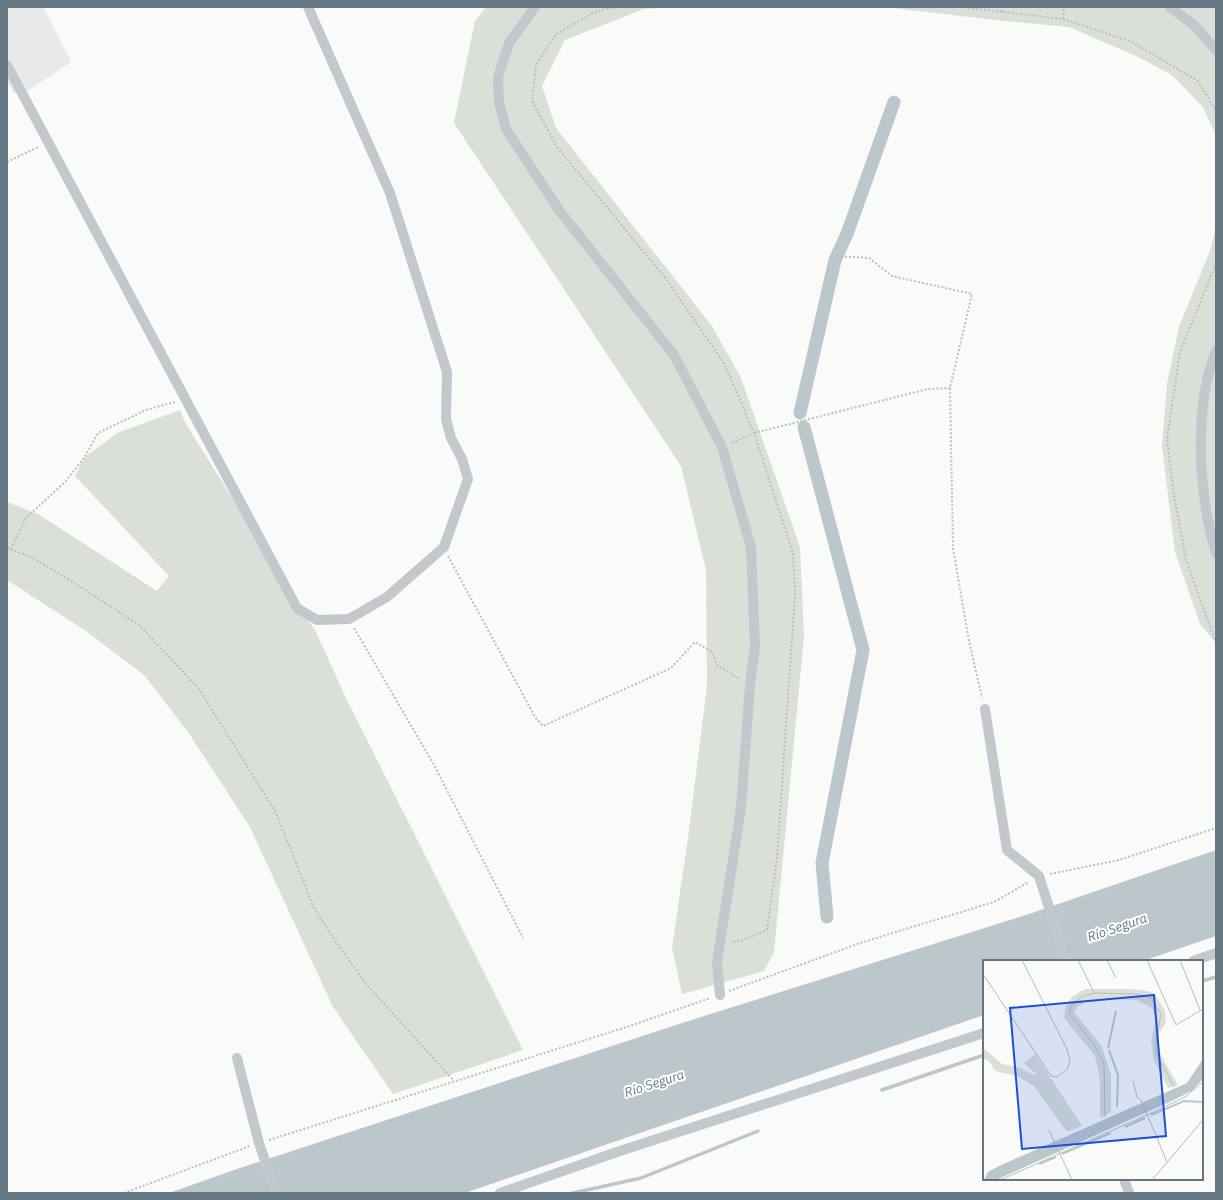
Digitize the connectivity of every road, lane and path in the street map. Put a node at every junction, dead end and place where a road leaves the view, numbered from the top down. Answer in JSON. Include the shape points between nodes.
{"nodes":[{"id":1,"x":308,"y":7,"type":"edge"},
{"id":2,"x":535,"y":7,"type":"edge"},
{"id":3,"x":616,"y":7,"type":"edge"},
{"id":4,"x":960,"y":7,"type":"edge"},
{"id":5,"x":1002,"y":7,"type":"edge"},
{"id":6,"x":1064,"y":7,"type":"edge"},
{"id":7,"x":1170,"y":7,"type":"edge"},
{"id":8,"x":1002,"y":12,"type":"junction"},
{"id":9,"x":1063,"y":19,"type":"junction"},
{"id":10,"x":1216,"y":50,"type":"edge"},
{"id":11,"x":7,"y":65,"type":"edge"},
{"id":12,"x":1216,"y":111,"type":"edge"},
{"id":13,"x":48,"y":142,"type":"junction"},
{"id":14,"x":7,"y":162,"type":"edge"},
{"id":15,"x":837,"y":256,"type":"dead end"},
{"id":16,"x":1216,"y":264,"type":"edge"},
{"id":17,"x":1216,"y":351,"type":"edge"},
{"id":18,"x":950,"y":388,"type":"junction"},
{"id":19,"x":185,"y":399,"type":"junction"},
{"id":20,"x":754,"y":433,"type":"junction"},
{"id":21,"x":722,"y":447,"type":"junction"},
{"id":22,"x":7,"y":548,"type":"edge"},
{"id":23,"x":444,"y":548,"type":"junction"},
{"id":24,"x":11,"y":550,"type":"junction"},
{"id":25,"x":1216,"y":553,"type":"edge"},
{"id":26,"x":349,"y":619,"type":"junction"},
{"id":27,"x":1216,"y":643,"type":"edge"},
{"id":28,"x":750,"y":684,"type":"junction"},
{"id":29,"x":985,"y":709,"type":"joint"},
{"id":30,"x":1216,"y":828,"type":"edge"},
{"id":31,"x":1039,"y":876,"type":"junction"},
{"id":32,"x":524,"y":938,"type":"dead end"},
{"id":33,"x":720,"y":944,"type":"junction"},
{"id":34,"x":1216,"y":953,"type":"edge"},
{"id":35,"x":1066,"y":960,"type":"edge"},
{"id":36,"x":1196,"y":960,"type":"edge"},
{"id":37,"x":720,"y":995,"type":"junction"},
{"id":38,"x":983,"y":1033,"type":"edge"},
{"id":39,"x":237,"y":1058,"type":"dead end"},
{"id":40,"x":455,"y":1082,"type":"junction"},
{"id":41,"x":259,"y":1143,"type":"junction"},
{"id":42,"x":1124,"y":1180,"type":"edge"},
{"id":43,"x":124,"y":1193,"type":"edge"},
{"id":44,"x":276,"y":1193,"type":"edge"},
{"id":45,"x":500,"y":1193,"type":"edge"},
{"id":46,"x":1129,"y":1193,"type":"edge"}],
"edges":[{"from":1,"to":23,"type":"street","via":[[390,193],[447,372],[446,419],[468,479]]},
{"from":2,"to":21,"type":"street","via":[[509,42],[498,78],[499,102],[506,129],[559,210],[674,355]]},
{"from":3,"to":20,"type":"path","via":[[597,11],[556,34],[536,65],[532,101],[557,147],[667,280],[725,365]]},
{"from":4,"to":8,"type":"path"},
{"from":5,"to":8,"type":"path"},
{"from":6,"to":9,"type":"path"},
{"from":7,"to":10,"type":"street","via":[[1195,26]]},
{"from":8,"to":9,"type":"path"},
{"from":9,"to":12,"type":"path","via":[[1132,42],[1198,81]]},
{"from":11,"to":13,"type":"street"},
{"from":13,"to":14,"type":"path"},
{"from":13,"to":19,"type":"street"},
{"from":15,"to":18,"type":"path","via":[[869,258],[892,276],[972,294]]},
{"from":16,"to":27,"type":"path","via":[[1180,352],[1167,438],[1174,496],[1186,560]]},
{"from":17,"to":25,"type":"street","via":[[1207,379],[1202,421],[1202,491]]},
{"from":18,"to":20,"type":"path","via":[[928,389]]},
{"from":18,"to":29,"type":"path","via":[[953,548],[969,641]]},
{"from":19,"to":24,"type":"path","via":[[146,410],[98,433],[84,458],[65,482],[26,518]]},
{"from":19,"to":26,"type":"street","via":[[297,608],[317,620]]},
{"from":20,"to":21,"type":"path"},
{"from":20,"to":33,"type":"path","via":[[793,552],[794,617],[777,858],[767,930]]},
{"from":21,"to":28,"type":"street","via":[[751,547],[755,646]]},
{"from":22,"to":24,"type":"path"},
{"from":23,"to":26,"type":"street","via":[[387,597]]},
{"from":23,"to":28,"type":"path","via":[[535,717],[543,726],[671,668],[695,642],[712,652],[716,665]]},
{"from":24,"to":40,"type":"path","via":[[31,558],[71,581],[139,626],[199,690],[276,812],[314,908],[336,942],[366,984]]},
{"from":26,"to":32,"type":"path","via":[[433,763]]},
{"from":28,"to":33,"type":"street","via":[[741,808]]},
{"from":29,"to":31,"type":"street","via":[[1007,850]]},
{"from":30,"to":31,"type":"path","via":[[1119,860]]},
{"from":31,"to":35,"type":"street"},
{"from":31,"to":37,"type":"path","via":[[994,902],[860,943]]},
{"from":33,"to":37,"type":"street","via":[[717,962]]},
{"from":34,"to":36,"type":"street"},
{"from":37,"to":40,"type":"path"},
{"from":38,"to":45,"type":"street"},
{"from":39,"to":41,"type":"street"},
{"from":40,"to":41,"type":"path"},
{"from":41,"to":43,"type":"path"},
{"from":41,"to":44,"type":"street"},
{"from":42,"to":46,"type":"street"}]}
